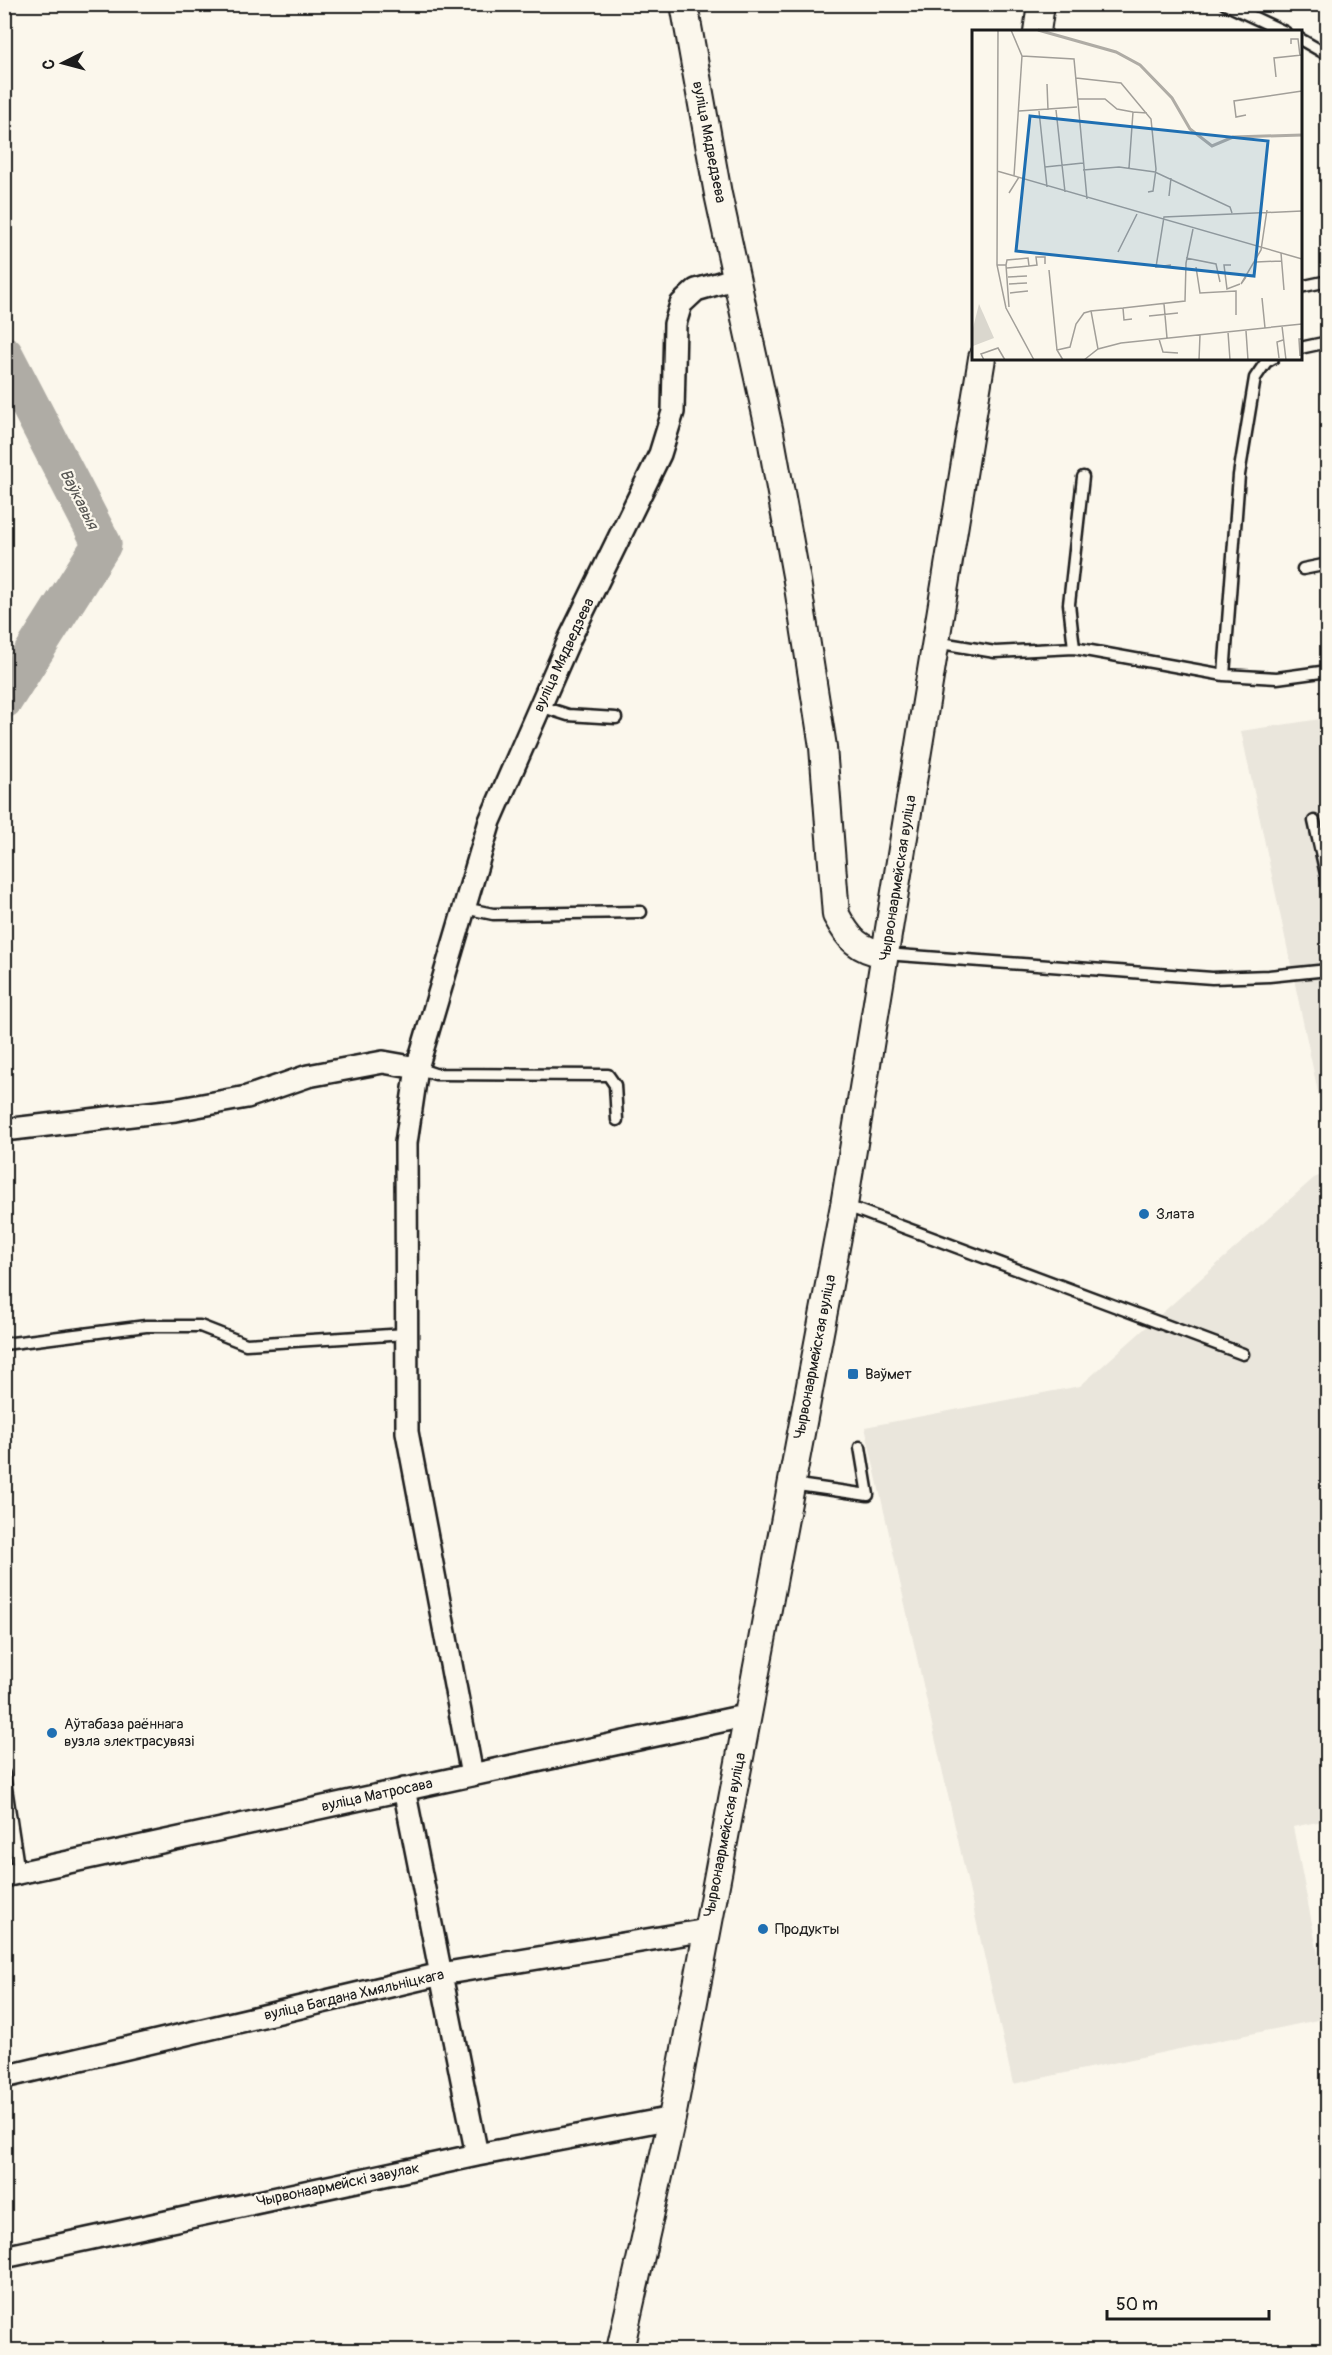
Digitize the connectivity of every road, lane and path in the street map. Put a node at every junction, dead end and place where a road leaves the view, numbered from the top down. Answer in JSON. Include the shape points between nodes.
{"nodes":[{"id":1,"x":684,"y":4,"type":"edge"},
{"id":2,"x":1041,"y":4,"type":"edge"},
{"id":3,"x":1225,"y":4,"type":"edge"},
{"id":4,"x":1037,"y":30,"type":"edge"},
{"id":5,"x":1281,"y":30,"type":"edge"},
{"id":6,"x":1302,"y":40,"type":"edge"},
{"id":7,"x":1328,"y":55,"type":"edge"},
{"id":8,"x":737,"y":278,"type":"junction"},
{"id":9,"x":1328,"y":281,"type":"edge"},
{"id":10,"x":1302,"y":287,"type":"edge"},
{"id":11,"x":1328,"y":342,"type":"edge"},
{"id":12,"x":1302,"y":348,"type":"edge"},
{"id":13,"x":982,"y":360,"type":"edge"},
{"id":14,"x":1270,"y":360,"type":"edge"},
{"id":15,"x":1083,"y":477,"type":"dead end"},
{"id":16,"x":1328,"y":564,"type":"edge"},
{"id":17,"x":1303,"y":569,"type":"dead end"},
{"id":18,"x":935,"y":642,"type":"junction"},
{"id":19,"x":1074,"y":648,"type":"junction"},
{"id":20,"x":1328,"y":672,"type":"edge"},
{"id":21,"x":1224,"y":675,"type":"junction"},
{"id":22,"x":540,"y":706,"type":"junction"},
{"id":23,"x":616,"y":718,"type":"dead end"},
{"id":24,"x":1314,"y":821,"type":"dead end"},
{"id":25,"x":1328,"y":883,"type":"edge"},
{"id":26,"x":464,"y":908,"type":"junction"},
{"id":27,"x":640,"y":912,"type":"dead end"},
{"id":28,"x":885,"y":954,"type":"junction"},
{"id":29,"x":1328,"y":969,"type":"edge"},
{"id":30,"x":417,"y":1068,"type":"junction"},
{"id":31,"x":617,"y":1120,"type":"dead end"},
{"id":32,"x":4,"y":1130,"type":"edge"},
{"id":33,"x":844,"y":1205,"type":"junction"},
{"id":34,"x":406,"y":1334,"type":"junction"},
{"id":35,"x":4,"y":1344,"type":"edge"},
{"id":36,"x":1243,"y":1354,"type":"dead end"},
{"id":37,"x":860,"y":1447,"type":"dead end"},
{"id":38,"x":791,"y":1484,"type":"junction"},
{"id":39,"x":749,"y":1714,"type":"junction"},
{"id":40,"x":4,"y":1774,"type":"edge"},
{"id":41,"x":472,"y":1776,"type":"junction"},
{"id":42,"x":404,"y":1789,"type":"junction"},
{"id":43,"x":12,"y":1874,"type":"edge"},
{"id":44,"x":707,"y":1930,"type":"junction"},
{"id":45,"x":441,"y":1974,"type":"junction"},
{"id":46,"x":4,"y":2077,"type":"edge"},
{"id":47,"x":672,"y":2118,"type":"junction"},
{"id":48,"x":477,"y":2155,"type":"junction"},
{"id":49,"x":4,"y":2257,"type":"edge"},
{"id":50,"x":620,"y":2350,"type":"edge"}],
"edges":[{"from":1,"to":8,"type":"street","name":"вуліца Мядведзева"},
{"from":2,"to":4,"type":"street"},
{"from":3,"to":5,"type":"lane"},
{"from":6,"to":7,"type":"lane"},
{"from":8,"to":22,"type":"street","name":"вуліца Мядведзева","via":[[696,290],[681,304],[675,324],[673,412],[660,454]]},
{"from":8,"to":28,"type":"street","name":"вуліца Мядведзева","via":[[770,433],[820,725],[836,915],[857,947]]},
{"from":9,"to":10,"type":"lane"},
{"from":11,"to":12,"type":"lane"},
{"from":13,"to":18,"type":"street","name":"Чырвонаармейская вуліца"},
{"from":14,"to":21,"type":"lane","via":[[1255,378],[1239,475]]},
{"from":15,"to":19,"type":"lane","via":[[1069,604]]},
{"from":16,"to":17,"type":"lane"},
{"from":18,"to":19,"type":"lane","via":[[995,652]]},
{"from":18,"to":28,"type":"street","name":"Чырвонаармейская вуліца"},
{"from":19,"to":21,"type":"lane"},
{"from":20,"to":21,"type":"lane","via":[[1277,678]]},
{"from":22,"to":23,"type":"lane","via":[[568,715]]},
{"from":22,"to":26,"type":"street","name":"вуліца Мядведзева","via":[[490,821]]},
{"from":24,"to":25,"type":"lane"},
{"from":26,"to":27,"type":"lane","via":[[493,914]]},
{"from":26,"to":30,"type":"street","name":"вуліца Мядведзева"},
{"from":28,"to":29,"type":"lane","via":[[1212,978]]},
{"from":28,"to":33,"type":"street","name":"Чырвонаармейская вуліца"},
{"from":30,"to":31,"type":"lane","via":[[435,1074],[608,1076],[615,1085]]},
{"from":30,"to":32,"type":"street","via":[[383,1062],[308,1076],[247,1097],[175,1110]]},
{"from":30,"to":34,"type":"street","name":"вуліца Мядведзева","via":[[406,1143]]},
{"from":33,"to":36,"type":"lane"},
{"from":33,"to":38,"type":"street","name":"Чырвонаармейская вуліца"},
{"from":34,"to":35,"type":"lane","via":[[246,1344],[200,1326],[146,1326]]},
{"from":34,"to":41,"type":"street","name":"вуліца Мядведзева","via":[[407,1432]]},
{"from":37,"to":38,"type":"lane","via":[[868,1495]]},
{"from":38,"to":39,"type":"street","name":"Чырвонаармейская вуліца"},
{"from":39,"to":41,"type":"street","name":"вуліца Матросава"},
{"from":39,"to":44,"type":"street","name":"Чырвонаармейская вуліца"},
{"from":40,"to":43,"type":"lane"},
{"from":41,"to":42,"type":"street","name":"вуліца Матросава"},
{"from":42,"to":43,"type":"street","name":"вуліца Матросава"},
{"from":42,"to":45,"type":"street"},
{"from":44,"to":45,"type":"street","name":"вуліца Багдана Хмяльніцкага"},
{"from":44,"to":47,"type":"street","name":"Чырвонаармейская вуліца"},
{"from":45,"to":46,"type":"street","name":"вуліца Багдана Хмяльніцкага"},
{"from":45,"to":48,"type":"street"},
{"from":47,"to":48,"type":"street","name":"Чырвонаармейскі завулак"},
{"from":47,"to":50,"type":"street","name":"Чырвонаармейская вуліца"},
{"from":48,"to":49,"type":"street","name":"Чырвонаармейскі завулак"}]}
